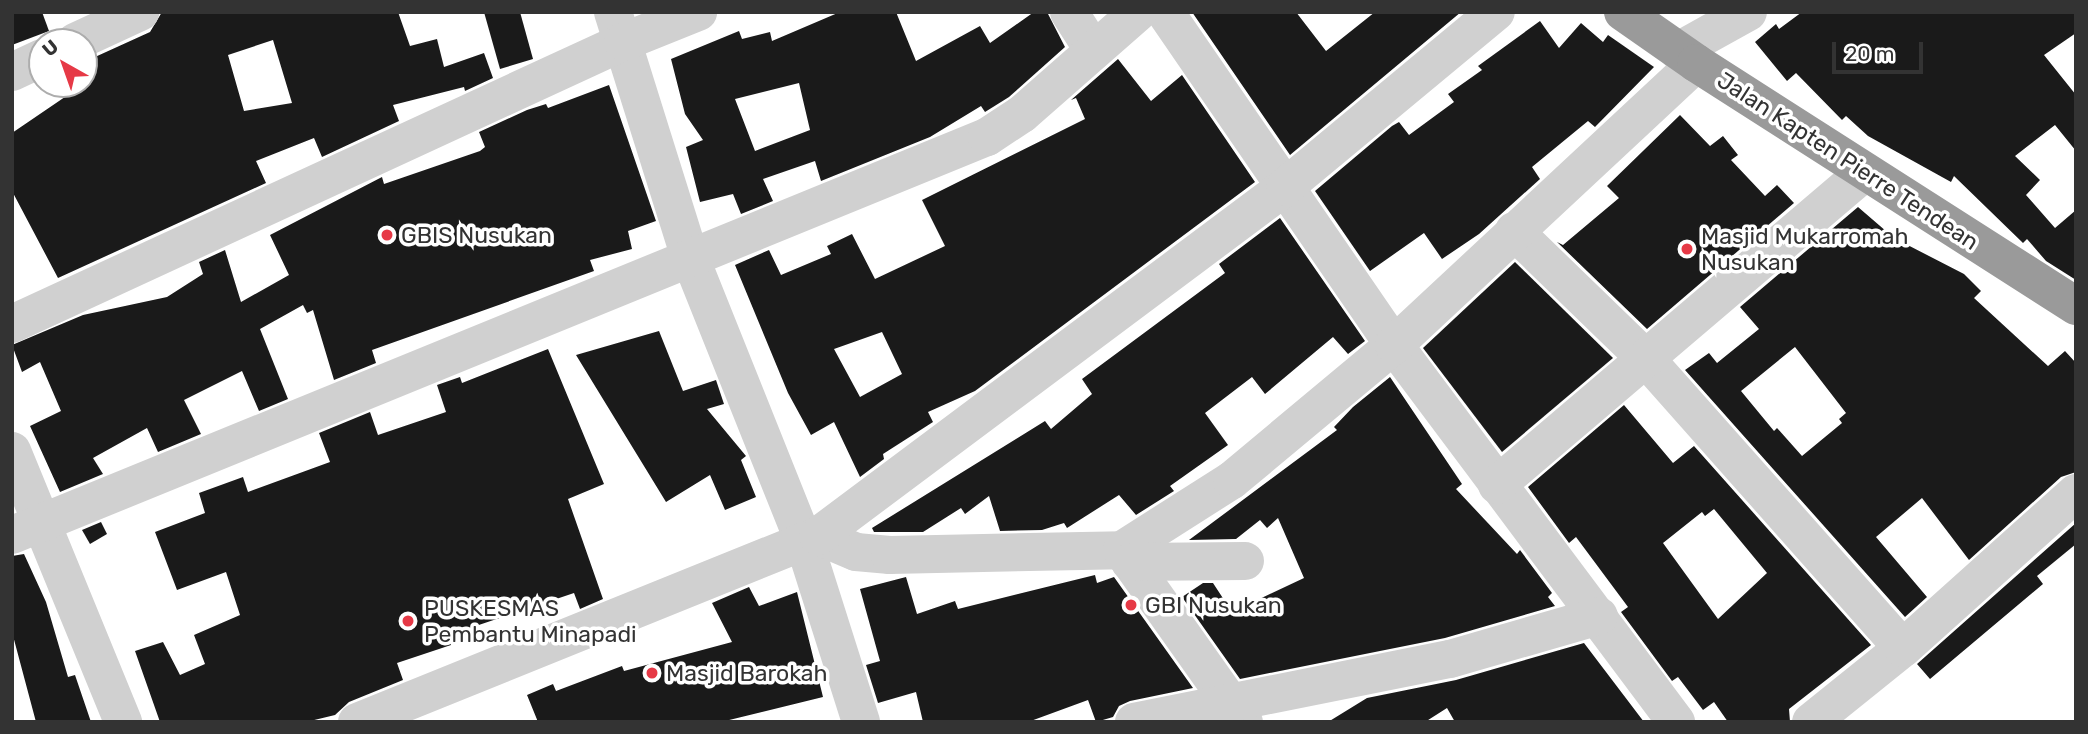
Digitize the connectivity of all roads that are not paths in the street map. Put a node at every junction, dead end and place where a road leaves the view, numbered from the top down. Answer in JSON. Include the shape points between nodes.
{"nodes":[{"id":1,"x":140,"y":12,"type":"edge"},
{"id":2,"x":698,"y":12,"type":"edge"},
{"id":3,"x":1069,"y":12,"type":"edge"},
{"id":4,"x":1138,"y":12,"type":"edge"},
{"id":5,"x":1165,"y":12,"type":"edge"},
{"id":6,"x":1496,"y":12,"type":"edge"},
{"id":7,"x":1623,"y":12,"type":"edge"},
{"id":8,"x":1748,"y":12,"type":"edge"},
{"id":9,"x":618,"y":27,"type":"edge"},
{"id":10,"x":98,"y":31,"type":"edge"},
{"id":11,"x":1094,"y":51,"type":"junction"},
{"id":12,"x":1687,"y":57,"type":"junction"},
{"id":13,"x":28,"y":65,"type":"edge"},
{"id":14,"x":12,"y":72,"type":"edge"},
{"id":15,"x":1865,"y":172,"type":"junction"},
{"id":16,"x":1285,"y":187,"type":"junction"},
{"id":17,"x":1514,"y":231,"type":"junction"},
{"id":18,"x":690,"y":257,"type":"junction"},
{"id":19,"x":2076,"y":306,"type":"edge"},
{"id":20,"x":12,"y":324,"type":"edge"},
{"id":21,"x":1394,"y":345,"type":"junction"},
{"id":22,"x":1647,"y":360,"type":"junction"},
{"id":23,"x":12,"y":451,"type":"edge"},
{"id":24,"x":1497,"y":485,"type":"junction"},
{"id":25,"x":2076,"y":494,"type":"edge"},
{"id":26,"x":26,"y":530,"type":"edge"},
{"id":27,"x":810,"y":538,"type":"junction"},
{"id":28,"x":1126,"y":556,"type":"junction"},
{"id":29,"x":1245,"y":561,"type":"dead end"},
{"id":30,"x":1599,"y":616,"type":"junction"},
{"id":31,"x":1903,"y":648,"type":"junction"},
{"id":32,"x":1238,"y":713,"type":"edge"},
{"id":33,"x":123,"y":722,"type":"edge"},
{"id":34,"x":357,"y":722,"type":"edge"},
{"id":35,"x":861,"y":722,"type":"edge"},
{"id":36,"x":1134,"y":722,"type":"edge"},
{"id":37,"x":1676,"y":722,"type":"edge"},
{"id":38,"x":1811,"y":722,"type":"edge"}],
"edges":[{"from":1,"to":10,"type":"street"},
{"from":2,"to":9,"type":"street"},
{"from":3,"to":11,"type":"street"},
{"from":4,"to":11,"type":"street"},
{"from":5,"to":16,"type":"street"},
{"from":6,"to":16,"type":"street"},
{"from":7,"to":12,"type":"highway","name":"Jalan Kapten Pierre Tendean"},
{"from":8,"to":12,"type":"street"},
{"from":9,"to":18,"type":"street"},
{"from":9,"to":20,"type":"street"},
{"from":11,"to":18,"type":"street","via":[[1022,114],[988,137]]},
{"from":12,"to":15,"type":"highway","name":"Jalan Kapten Pierre Tendean"},
{"from":12,"to":17,"type":"street"},
{"from":13,"to":14,"type":"street"},
{"from":15,"to":19,"type":"highway","name":"Jalan Kapten Pierre Tendean"},
{"from":15,"to":22,"type":"street"},
{"from":16,"to":21,"type":"street"},
{"from":16,"to":27,"type":"street"},
{"from":17,"to":21,"type":"street"},
{"from":17,"to":22,"type":"street"},
{"from":18,"to":26,"type":"street"},
{"from":18,"to":27,"type":"street"},
{"from":21,"to":24,"type":"street"},
{"from":21,"to":28,"type":"street","via":[[1232,480]]},
{"from":22,"to":24,"type":"street"},
{"from":22,"to":31,"type":"street"},
{"from":23,"to":26,"type":"street"},
{"from":24,"to":30,"type":"street"},
{"from":25,"to":31,"type":"street"},
{"from":26,"to":33,"type":"street"},
{"from":27,"to":28,"type":"street","via":[[856,552],[890,555]]},
{"from":27,"to":34,"type":"street"},
{"from":27,"to":35,"type":"street"},
{"from":28,"to":29,"type":"street"},
{"from":28,"to":32,"type":"street"},
{"from":30,"to":32,"type":"street"},
{"from":30,"to":37,"type":"street"},
{"from":31,"to":38,"type":"street"},
{"from":32,"to":36,"type":"street"}]}
